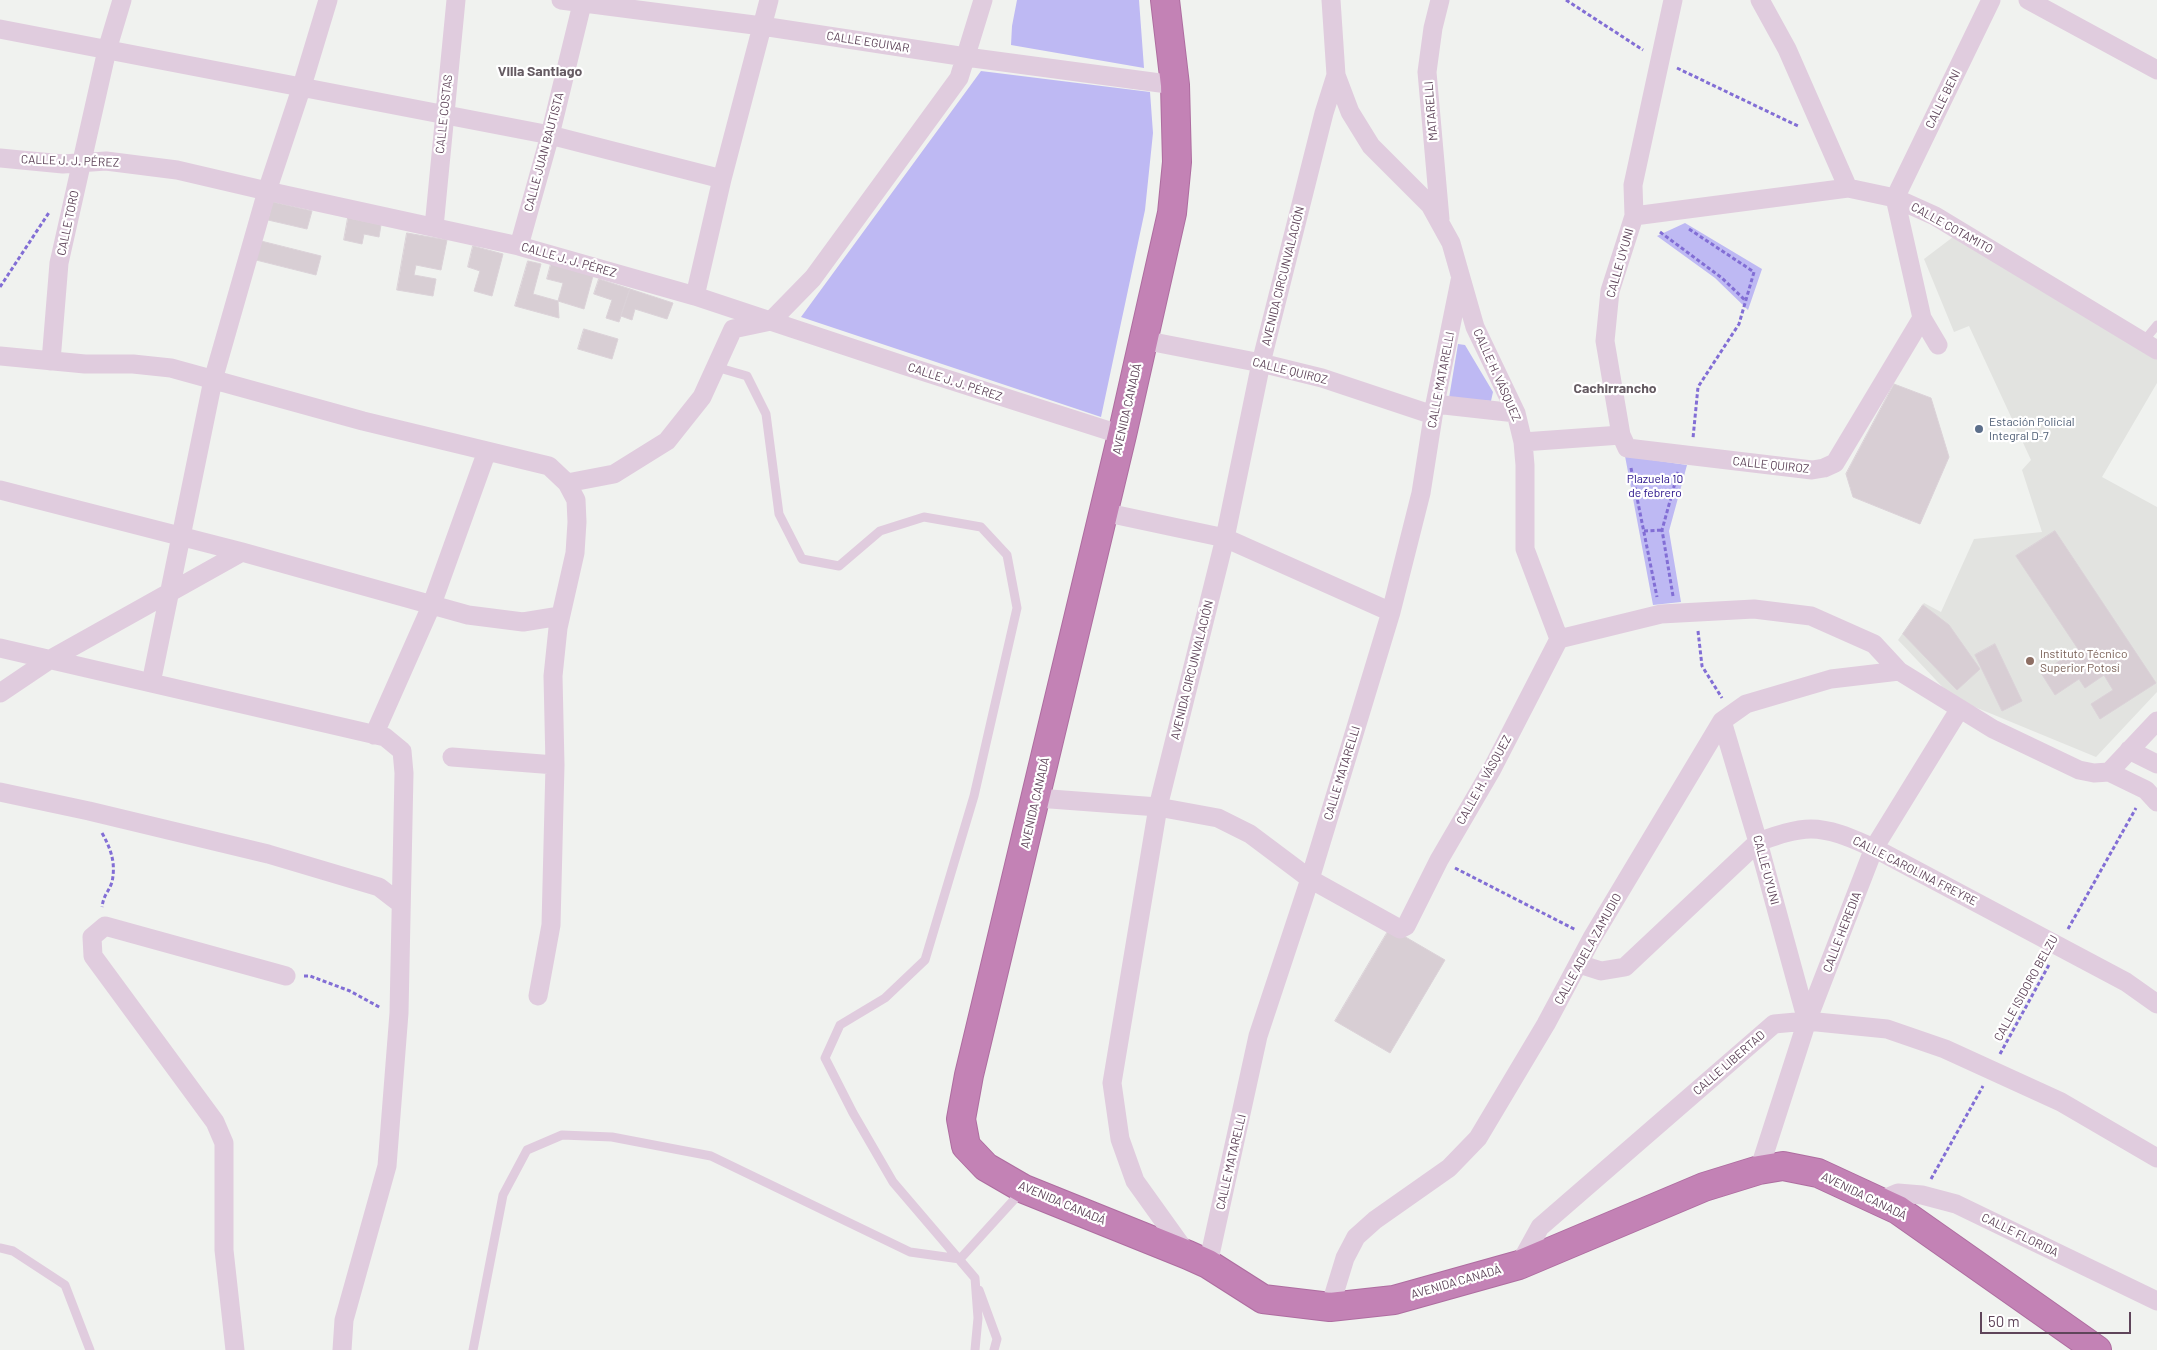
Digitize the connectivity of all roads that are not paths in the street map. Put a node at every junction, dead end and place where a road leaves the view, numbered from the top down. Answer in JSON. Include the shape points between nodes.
{"nodes":[{"id":1,"x":122,"y":0,"type":"edge"},
{"id":2,"x":328,"y":0,"type":"edge"},
{"id":3,"x":456,"y":0,"type":"edge"},
{"id":4,"x":562,"y":0,"type":"edge"},
{"id":5,"x":769,"y":0,"type":"edge"},
{"id":6,"x":983,"y":0,"type":"edge"},
{"id":7,"x":1165,"y":0,"type":"edge"},
{"id":8,"x":1331,"y":0,"type":"edge"},
{"id":9,"x":1440,"y":0,"type":"edge"},
{"id":10,"x":1673,"y":0,"type":"edge"},
{"id":11,"x":1760,"y":0,"type":"edge"},
{"id":12,"x":1991,"y":0,"type":"edge"},
{"id":13,"x":2028,"y":0,"type":"edge"},
{"id":14,"x":582,"y":1,"type":"edge"},
{"id":15,"x":762,"y":26,"type":"junction"},
{"id":16,"x":0,"y":29,"type":"edge"},
{"id":17,"x":107,"y":50,"type":"junction"},
{"id":18,"x":966,"y":57,"type":"junction"},
{"id":19,"x":2157,"y":70,"type":"edge"},
{"id":20,"x":1336,"y":75,"type":"junction"},
{"id":21,"x":1175,"y":85,"type":"junction"},
{"id":22,"x":302,"y":86,"type":"junction"},
{"id":23,"x":444,"y":114,"type":"junction"},
{"id":24,"x":550,"y":135,"type":"junction"},
{"id":25,"x":0,"y":158,"type":"edge"},
{"id":26,"x":82,"y":162,"type":"junction"},
{"id":27,"x":722,"y":179,"type":"junction"},
{"id":28,"x":1848,"y":188,"type":"junction"},
{"id":29,"x":267,"y":191,"type":"junction"},
{"id":30,"x":1895,"y":198,"type":"junction"},
{"id":31,"x":1634,"y":216,"type":"junction"},
{"id":32,"x":1440,"y":224,"type":"junction"},
{"id":33,"x":434,"y":227,"type":"junction"},
{"id":34,"x":519,"y":246,"type":"junction"},
{"id":35,"x":1461,"y":277,"type":"junction"},
{"id":36,"x":695,"y":296,"type":"junction"},
{"id":37,"x":1922,"y":318,"type":"junction"},
{"id":38,"x":771,"y":321,"type":"junction"},
{"id":39,"x":2157,"y":325,"type":"edge"},
{"id":40,"x":1143,"y":340,"type":"junction"},
{"id":41,"x":1938,"y":344,"type":"dead end"},
{"id":42,"x":2150,"y":346,"type":"edge"},
{"id":43,"x":0,"y":356,"type":"edge"},
{"id":44,"x":51,"y":360,"type":"junction"},
{"id":45,"x":1261,"y":363,"type":"junction"},
{"id":46,"x":716,"y":368,"type":"junction"},
{"id":47,"x":213,"y":380,"type":"junction"},
{"id":48,"x":1434,"y":410,"type":"junction"},
{"id":49,"x":1516,"y":413,"type":"junction"},
{"id":50,"x":1122,"y":435,"type":"junction"},
{"id":51,"x":1624,"y":441,"type":"junction"},
{"id":52,"x":1523,"y":442,"type":"junction"},
{"id":53,"x":487,"y":451,"type":"junction"},
{"id":54,"x":567,"y":483,"type":"junction"},
{"id":55,"x":0,"y":490,"type":"edge"},
{"id":56,"x":1103,"y":512,"type":"junction"},
{"id":57,"x":181,"y":536,"type":"junction"},
{"id":58,"x":1225,"y":538,"type":"junction"},
{"id":59,"x":242,"y":552,"type":"junction"},
{"id":60,"x":170,"y":593,"type":"junction"},
{"id":61,"x":432,"y":604,"type":"junction"},
{"id":62,"x":1391,"y":612,"type":"junction"},
{"id":63,"x":560,"y":616,"type":"junction"},
{"id":64,"x":1559,"y":640,"type":"junction"},
{"id":65,"x":0,"y":648,"type":"edge"},
{"id":66,"x":49,"y":660,"type":"junction"},
{"id":67,"x":1899,"y":670,"type":"junction"},
{"id":68,"x":151,"y":683,"type":"junction"},
{"id":69,"x":0,"y":694,"type":"edge"},
{"id":70,"x":1960,"y":710,"type":"junction"},
{"id":71,"x":1727,"y":717,"type":"junction"},
{"id":72,"x":2157,"y":721,"type":"edge"},
{"id":73,"x":374,"y":735,"type":"junction"},
{"id":74,"x":2129,"y":750,"type":"junction"},
{"id":75,"x":452,"y":757,"type":"dead end"},
{"id":76,"x":2157,"y":764,"type":"edge"},
{"id":77,"x":555,"y":766,"type":"junction"},
{"id":78,"x":2102,"y":773,"type":"junction"},
{"id":79,"x":0,"y":792,"type":"edge"},
{"id":80,"x":2151,"y":796,"type":"edge"},
{"id":81,"x":1036,"y":798,"type":"junction"},
{"id":82,"x":1158,"y":807,"type":"junction"},
{"id":83,"x":1758,"y":842,"type":"junction"},
{"id":84,"x":1874,"y":848,"type":"junction"},
{"id":85,"x":1310,"y":879,"type":"junction"},
{"id":86,"x":401,"y":904,"type":"junction"},
{"id":87,"x":1579,"y":964,"type":"junction"},
{"id":88,"x":286,"y":976,"type":"road end"},
{"id":89,"x":538,"y":996,"type":"dead end"},
{"id":90,"x":2157,"y":1004,"type":"edge"},
{"id":91,"x":1807,"y":1021,"type":"junction"},
{"id":92,"x":2157,"y":1158,"type":"edge"},
{"id":93,"x":1759,"y":1170,"type":"junction"},
{"id":94,"x":1024,"y":1189,"type":"junction"},
{"id":95,"x":1879,"y":1202,"type":"junction"},
{"id":96,"x":0,"y":1248,"type":"edge"},
{"id":97,"x":960,"y":1259,"type":"junction"},
{"id":98,"x":1198,"y":1260,"type":"junction"},
{"id":99,"x":1519,"y":1264,"type":"junction"},
{"id":100,"x":975,"y":1278,"type":"junction"},
{"id":101,"x":2157,"y":1301,"type":"edge"},
{"id":102,"x":1330,"y":1307,"type":"junction"},
{"id":103,"x":90,"y":1350,"type":"edge"},
{"id":104,"x":235,"y":1350,"type":"edge"},
{"id":105,"x":342,"y":1350,"type":"edge"},
{"id":106,"x":473,"y":1350,"type":"edge"},
{"id":107,"x":975,"y":1350,"type":"edge"},
{"id":108,"x":994,"y":1350,"type":"edge"},
{"id":109,"x":2097,"y":1350,"type":"edge"}],
"edges":[{"from":1,"to":17,"type":"street","name":"CALLE TORO"},
{"from":2,"to":22,"type":"street"},
{"from":3,"to":23,"type":"street","name":"CALLE COSTAS"},
{"from":4,"to":14,"type":"street","name":"CALLE EGUIVAR"},
{"from":5,"to":15,"type":"street"},
{"from":6,"to":18,"type":"street"},
{"from":7,"to":21,"type":"highway","name":"AVENIDA CANADÁ"},
{"from":8,"to":20,"type":"street"},
{"from":9,"to":32,"type":"street","name":"MATARELLI","via":[[1432,28],[1427,72]]},
{"from":10,"to":31,"type":"street","name":"CALLE UYUNI","via":[[1633,185]]},
{"from":11,"to":28,"type":"street","via":[[1787,49]]},
{"from":12,"to":30,"type":"street","name":"CALLE BENI"},
{"from":13,"to":19,"type":"street"},
{"from":14,"to":15,"type":"street","name":"CALLE EGUIVAR"},
{"from":14,"to":24,"type":"street","name":"CALLE JUAN BAUTISTA"},
{"from":15,"to":18,"type":"street","name":"CALLE EGUIVAR"},
{"from":15,"to":27,"type":"street"},
{"from":16,"to":17,"type":"street"},
{"from":17,"to":22,"type":"street"},
{"from":17,"to":26,"type":"street","name":"CALLE TORO"},
{"from":18,"to":21,"type":"street","name":"CALLE EGUIVAR"},
{"from":18,"to":38,"type":"street","via":[[959,78],[813,278]]},
{"from":20,"to":32,"type":"street","name":"CALLE H. VÁSQUEZ","via":[[1350,112],[1371,146],[1430,205]]},
{"from":20,"to":45,"type":"street","name":"AVENIDA CIRCUNVALACIÓN"},
{"from":21,"to":40,"type":"highway","name":"AVENIDA CANADÁ","via":[[1177,162],[1172,213]]},
{"from":22,"to":23,"type":"street"},
{"from":22,"to":29,"type":"street"},
{"from":23,"to":24,"type":"street"},
{"from":23,"to":33,"type":"street","name":"CALLE COSTAS"},
{"from":24,"to":27,"type":"street"},
{"from":24,"to":34,"type":"street","name":"CALLE JUAN BAUTISTA"},
{"from":25,"to":26,"type":"street","name":"CALLE J. J. PÉREZ","via":[[63,164]]},
{"from":26,"to":29,"type":"street","name":"CALLE J. J. PÉREZ","via":[[106,161],[178,170]]},
{"from":26,"to":44,"type":"street","name":"CALLE TORO","via":[[59,264]]},
{"from":27,"to":36,"type":"street"},
{"from":28,"to":30,"type":"street","name":"CALLE COTAMITO"},
{"from":28,"to":31,"type":"street","name":"CALLE COTAMITO"},
{"from":29,"to":33,"type":"street","name":"CALLE J. J. PÉREZ"},
{"from":29,"to":47,"type":"street"},
{"from":30,"to":37,"type":"street"},
{"from":30,"to":42,"type":"street","name":"CALLE COTAMITO","via":[[1935,216]]},
{"from":31,"to":51,"type":"street","name":"CALLE UYUNI","via":[[1610,292],[1605,341]]},
{"from":32,"to":35,"type":"street","name":"CALLE H. VÁSQUEZ","via":[[1452,242]]},
{"from":33,"to":34,"type":"street","name":"CALLE J. J. PÉREZ"},
{"from":34,"to":36,"type":"street","name":"CALLE J. J. PÉREZ"},
{"from":35,"to":48,"type":"street","name":"CALLE MATARELLI"},
{"from":35,"to":49,"type":"street","name":"CALLE H. VÁSQUEZ","via":[[1475,327]]},
{"from":36,"to":38,"type":"street","name":"CALLE J. J. PÉREZ"},
{"from":37,"to":41,"type":"street"},
{"from":37,"to":51,"type":"street","name":"CALLE QUIROZ","via":[[1834,463],[1824,468],[1812,470],[1683,454]]},
{"from":38,"to":46,"type":"street","via":[[734,329]]},
{"from":38,"to":50,"type":"street","name":"CALLE J. J. PÉREZ"},
{"from":39,"to":42,"type":"lane"},
{"from":40,"to":45,"type":"street","name":"CALLE QUIROZ"},
{"from":40,"to":50,"type":"highway","name":"AVENIDA CANADÁ"},
{"from":43,"to":44,"type":"street"},
{"from":44,"to":47,"type":"street","via":[[171,368]]},
{"from":45,"to":48,"type":"street","name":"CALLE QUIROZ"},
{"from":45,"to":58,"type":"street","name":"AVENIDA CIRCUNVALACIÓN"},
{"from":46,"to":54,"type":"street","via":[[702,397],[667,441],[614,474]]},
{"from":46,"to":97,"type":"lane","via":[[747,376],[766,414],[779,514],[802,558],[839,566],[880,531],[924,517],[981,527],[1007,555],[1017,608],[974,796],[926,960],[885,998],[840,1025],[825,1058],[894,1182]]},
{"from":47,"to":53,"type":"street"},
{"from":47,"to":57,"type":"street"},
{"from":48,"to":49,"type":"street","name":"CALLE QUIROZ"},
{"from":48,"to":62,"type":"street","name":"CALLE MATARELLI","via":[[1421,493]]},
{"from":49,"to":52,"type":"street","name":"CALLE H. VÁSQUEZ"},
{"from":50,"to":56,"type":"highway","name":"AVENIDA CANADÁ"},
{"from":51,"to":52,"type":"street","name":"CALLE QUIROZ"},
{"from":52,"to":64,"type":"street","name":"CALLE H. VÁSQUEZ","via":[[1525,549]]},
{"from":53,"to":54,"type":"street","via":[[549,466]]},
{"from":53,"to":61,"type":"street"},
{"from":54,"to":63,"type":"street","via":[[576,500],[577,522],[575,552]]},
{"from":55,"to":57,"type":"street"},
{"from":56,"to":58,"type":"street"},
{"from":56,"to":81,"type":"highway","name":"AVENIDA CANADÁ"},
{"from":57,"to":59,"type":"street"},
{"from":57,"to":60,"type":"street"},
{"from":58,"to":62,"type":"street"},
{"from":58,"to":82,"type":"street","name":"AVENIDA CIRCUNVALACIÓN"},
{"from":59,"to":60,"type":"street"},
{"from":59,"to":61,"type":"street"},
{"from":60,"to":66,"type":"street"},
{"from":60,"to":68,"type":"street"},
{"from":61,"to":63,"type":"street","via":[[468,615],[523,622]]},
{"from":61,"to":73,"type":"street"},
{"from":62,"to":85,"type":"street","name":"CALLE MATARELLI"},
{"from":63,"to":77,"type":"street","via":[[554,676]]},
{"from":64,"to":67,"type":"street","via":[[1668,613],[1754,609],[1811,616],[1874,644]]},
{"from":64,"to":85,"type":"street","name":"CALLE H. VÁSQUEZ","via":[[1406,926],[1400,929]]},
{"from":65,"to":66,"type":"street"},
{"from":66,"to":68,"type":"street"},
{"from":66,"to":69,"type":"street"},
{"from":67,"to":70,"type":"street"},
{"from":67,"to":71,"type":"street","name":"CALLE ADELA ZAMUDIO","via":[[1831,680],[1746,704]]},
{"from":68,"to":73,"type":"street"},
{"from":70,"to":78,"type":"street","via":[[1993,730],[2079,770]]},
{"from":70,"to":84,"type":"street","name":"CALLE HEREDIA"},
{"from":71,"to":83,"type":"street","name":"CALLE UYUNI"},
{"from":71,"to":87,"type":"street","name":"CALLE ADELA ZAMUDIO"},
{"from":72,"to":74,"type":"street"},
{"from":73,"to":86,"type":"street","via":[[385,737],[402,751]]},
{"from":74,"to":76,"type":"street"},
{"from":74,"to":78,"type":"street"},
{"from":75,"to":77,"type":"street"},
{"from":77,"to":89,"type":"street","via":[[551,925]]},
{"from":78,"to":80,"type":"street"},
{"from":79,"to":86,"type":"street","via":[[268,854],[379,887]]},
{"from":81,"to":82,"type":"street"},
{"from":81,"to":94,"type":"highway","name":"AVENIDA CANADÁ","via":[[961,1119],[966,1146],[986,1167]]},
{"from":82,"to":85,"type":"street","via":[[1218,818],[1250,834]]},
{"from":82,"to":98,"type":"street","name":"AVENIDA CIRCUNVALACIÓN","via":[[1112,1083],[1120,1139],[1135,1181]]},
{"from":83,"to":84,"type":"street","name":"CALLE CAROLINA FREYRE","via":[[1811,829],[1846,836]]},
{"from":83,"to":87,"type":"street","name":"CALLE CAROLINA FREYRE","via":[[1625,967],[1601,971]]},
{"from":83,"to":91,"type":"street","name":"CALLE UYUNI"},
{"from":84,"to":90,"type":"street","name":"CALLE CAROLINA FREYRE","via":[[2126,982]]},
{"from":84,"to":91,"type":"street","name":"CALLE HEREDIA"},
{"from":85,"to":98,"type":"street","name":"CALLE MATARELLI","via":[[1258,1036]]},
{"from":86,"to":105,"type":"street","via":[[399,1013],[387,1166],[344,1320]]},
{"from":87,"to":102,"type":"street","name":"CALLE ADELA ZAMUDIO","via":[[1478,1138],[1449,1168],[1356,1237],[1345,1258]]},
{"from":88,"to":104,"type":"street","via":[[105,926],[92,936],[93,956],[216,1122],[224,1143],[224,1250]]},
{"from":91,"to":92,"type":"street","name":"CALLE LIBERTAD","via":[[1887,1029],[1944,1049],[2062,1102]]},
{"from":91,"to":93,"type":"street","name":"CALLE HEREDIA"},
{"from":91,"to":99,"type":"street","name":"CALLE LIBERTAD","via":[[1774,1024],[1540,1227]]},
{"from":93,"to":95,"type":"highway","name":"AVENIDA CANADÁ","via":[[1783,1166],[1818,1173]]},
{"from":93,"to":99,"type":"highway","name":"AVENIDA CANADÁ","via":[[1704,1187]]},
{"from":94,"to":97,"type":"lane"},
{"from":94,"to":98,"type":"highway","name":"AVENIDA CANADÁ"},
{"from":95,"to":101,"type":"street","name":"CALLE FLORIDA","via":[[1898,1193],[1922,1195],[1956,1204]]},
{"from":95,"to":109,"type":"highway","name":"AVENIDA CANADÁ","via":[[1898,1210]]},
{"from":96,"to":103,"type":"lane","via":[[13,1251],[65,1285]]},
{"from":97,"to":100,"type":"lane"},
{"from":97,"to":106,"type":"lane","via":[[910,1252],[711,1156],[612,1137],[562,1135],[527,1150],[503,1196]]},
{"from":98,"to":102,"type":"highway","name":"AVENIDA CANADÁ","via":[[1263,1298]]},
{"from":99,"to":102,"type":"highway","name":"AVENIDA CANADÁ","via":[[1394,1300]]},
{"from":100,"to":107,"type":"lane","via":[[978,1318]]},
{"from":100,"to":108,"type":"lane","via":[[997,1339]]}]}
